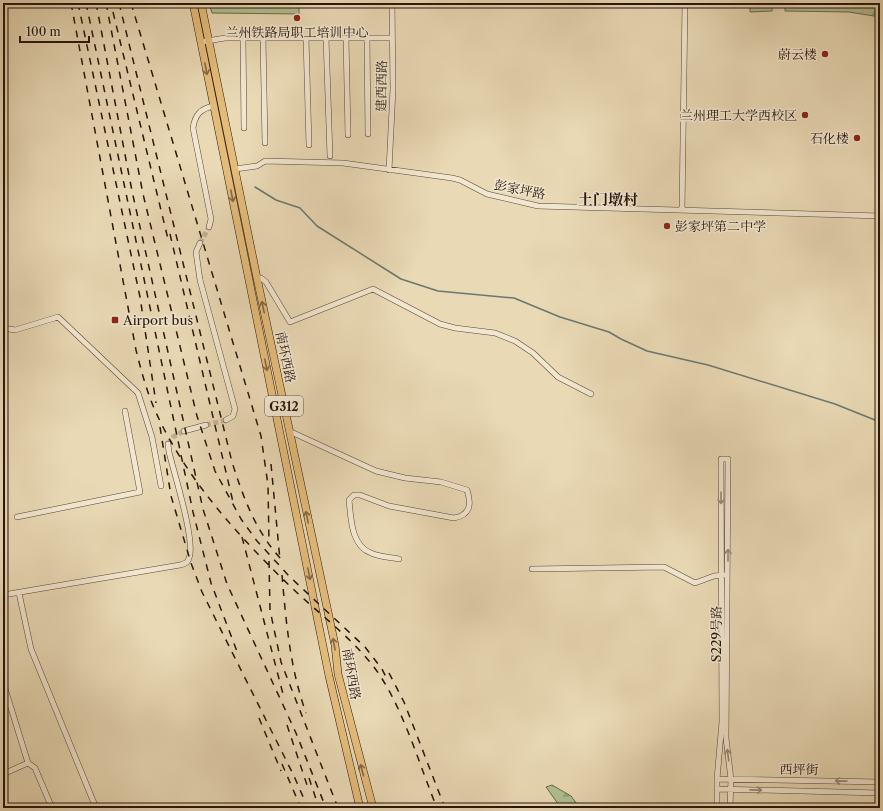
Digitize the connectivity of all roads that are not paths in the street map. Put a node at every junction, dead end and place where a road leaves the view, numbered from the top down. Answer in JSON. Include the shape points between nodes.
{"nodes":[{"id":1,"x":192,"y":3,"type":"edge"},
{"id":2,"x":201,"y":3,"type":"edge"},
{"id":3,"x":392,"y":3,"type":"edge"},
{"id":4,"x":685,"y":3,"type":"edge"},
{"id":5,"x":243,"y":38,"type":"junction"},
{"id":6,"x":263,"y":38,"type":"junction"},
{"id":7,"x":306,"y":38,"type":"junction"},
{"id":8,"x":326,"y":38,"type":"junction"},
{"id":9,"x":346,"y":38,"type":"junction"},
{"id":10,"x":367,"y":38,"type":"junction"},
{"id":11,"x":392,"y":38,"type":"junction"},
{"id":12,"x":209,"y":41,"type":"junction"},
{"id":13,"x":201,"y":42,"type":"junction"},
{"id":14,"x":214,"y":106,"type":"junction"},
{"id":15,"x":244,"y":128,"type":"dead end"},
{"id":16,"x":368,"y":134,"type":"dead end"},
{"id":17,"x":348,"y":135,"type":"dead end"},
{"id":18,"x":266,"y":143,"type":"dead end"},
{"id":19,"x":309,"y":145,"type":"dead end"},
{"id":20,"x":330,"y":156,"type":"dead end"},
{"id":21,"x":234,"y":169,"type":"junction"},
{"id":22,"x":389,"y":170,"type":"junction"},
{"id":23,"x":682,"y":210,"type":"junction"},
{"id":24,"x":880,"y":216,"type":"edge"},
{"id":25,"x":209,"y":227,"type":"tunnel mouth"},
{"id":26,"x":200,"y":243,"type":"tunnel mouth"},
{"id":27,"x":257,"y":278,"type":"junction"},
{"id":28,"x":3,"y":328,"type":"edge"},
{"id":29,"x":591,"y":394,"type":"dead end"},
{"id":30,"x":125,"y":411,"type":"dead end"},
{"id":31,"x":226,"y":420,"type":"dead end"},
{"id":32,"x":206,"y":425,"type":"tunnel mouth"},
{"id":33,"x":184,"y":431,"type":"tunnel mouth"},
{"id":34,"x":289,"y":431,"type":"junction"},
{"id":35,"x":168,"y":444,"type":"dead end"},
{"id":36,"x":161,"y":486,"type":"dead end"},
{"id":37,"x":17,"y":517,"type":"dead end"},
{"id":38,"x":399,"y":559,"type":"dead end"},
{"id":39,"x":532,"y":569,"type":"dead end"},
{"id":40,"x":728,"y":574,"type":"junction"},
{"id":41,"x":722,"y":575,"type":"junction"},
{"id":42,"x":19,"y":593,"type":"junction"},
{"id":43,"x":3,"y":596,"type":"edge"},
{"id":44,"x":3,"y":682,"type":"edge"},
{"id":45,"x":28,"y":763,"type":"junction"},
{"id":46,"x":3,"y":774,"type":"edge"},
{"id":47,"x":717,"y":779,"type":"junction"},
{"id":48,"x":731,"y":779,"type":"junction"},
{"id":49,"x":880,"y":782,"type":"edge"},
{"id":50,"x":717,"y":789,"type":"junction"},
{"id":51,"x":730,"y":790,"type":"junction"},
{"id":52,"x":880,"y":793,"type":"edge"},
{"id":53,"x":52,"y":808,"type":"edge"},
{"id":54,"x":96,"y":808,"type":"edge"},
{"id":55,"x":360,"y":808,"type":"edge"},
{"id":56,"x":372,"y":808,"type":"edge"},
{"id":57,"x":717,"y":808,"type":"edge"},
{"id":58,"x":730,"y":808,"type":"edge"}],
"edges":[{"from":1,"to":13,"type":"highway","name":"南环西路","number":"G312"},
{"from":2,"to":12,"type":"highway","name":"南环西路","number":"G312"},
{"from":3,"to":11,"type":"street","name":"建西西路"},
{"from":4,"to":23,"type":"street"},
{"from":5,"to":6,"type":"street"},
{"from":5,"to":12,"type":"street"},
{"from":5,"to":15,"type":"street"},
{"from":6,"to":7,"type":"street"},
{"from":6,"to":18,"type":"street"},
{"from":7,"to":8,"type":"street"},
{"from":7,"to":19,"type":"street"},
{"from":8,"to":9,"type":"street"},
{"from":8,"to":20,"type":"street"},
{"from":9,"to":10,"type":"street"},
{"from":9,"to":17,"type":"street"},
{"from":10,"to":11,"type":"street"},
{"from":10,"to":16,"type":"street"},
{"from":11,"to":22,"type":"street","name":"建西西路","via":[[393,89]]},
{"from":12,"to":13,"type":"street"},
{"from":12,"to":21,"type":"highway","name":"南环西路","number":"G312"},
{"from":13,"to":14,"type":"highway","name":"南环西路","number":"G312","one_way":true},
{"from":14,"to":25,"type":"street","via":[[199,112],[193,128],[211,219]]},
{"from":14,"to":55,"type":"highway","name":"南环西路","number":"G312","one_way":true,"via":[[329,676]]},
{"from":21,"to":22,"type":"street","name":"彭家坪路","via":[[256,166],[265,161],[290,160],[343,163]]},
{"from":21,"to":27,"type":"highway","name":"南环西路","number":"G312"},
{"from":22,"to":23,"type":"street","name":"彭家坪路","via":[[460,180],[487,194],[538,206]]},
{"from":23,"to":24,"type":"street","name":"彭家坪路"},
{"from":26,"to":31,"type":"street","via":[[196,252],[200,280],[235,409],[233,416]]},
{"from":27,"to":29,"type":"street","via":[[266,282],[290,322],[373,289],[440,324],[495,333],[515,340],[558,377]]},
{"from":34,"to":27,"type":"highway","name":"南环西路","number":"G312","one_way":true},
{"from":28,"to":36,"type":"street","via":[[16,330],[58,317],[138,392],[152,437]]},
{"from":30,"to":37,"type":"street","via":[[140,492]]},
{"from":32,"to":33,"type":"street"},
{"from":34,"to":38,"type":"street","via":[[376,471],[405,478],[441,482],[467,490],[470,503],[467,512],[454,518],[389,506],[360,495],[354,495],[349,500],[351,522],[357,543],[370,553]]},
{"from":56,"to":34,"type":"highway","name":"南环西路","number":"G312","one_way":true,"via":[[338,674],[335,645]]},
{"from":35,"to":42,"type":"street","via":[[190,538],[190,556],[186,562]]},
{"from":39,"to":41,"type":"street","via":[[664,567],[695,583]]},
{"from":40,"to":41,"type":"street"},
{"from":40,"to":41,"type":"street","name":"S229号路","one_way":true,"via":[[728,459],[720,459]]},
{"from":48,"to":40,"type":"street","name":"S229号路","one_way":true,"via":[[726,738]]},
{"from":41,"to":47,"type":"street","name":"S229号路","via":[[722,722]]},
{"from":42,"to":43,"type":"street"},
{"from":42,"to":54,"type":"street","via":[[31,649]]},
{"from":44,"to":45,"type":"street"},
{"from":45,"to":46,"type":"street"},
{"from":45,"to":53,"type":"street","via":[[35,768]]},
{"from":47,"to":48,"type":"street","name":"西坪街"},
{"from":47,"to":50,"type":"street","name":"S229号路"},
{"from":49,"to":48,"type":"street","name":"西坪街","one_way":true},
{"from":48,"to":51,"type":"street","name":"S229号路"},
{"from":50,"to":51,"type":"street","name":"西坪街"},
{"from":50,"to":57,"type":"street","name":"S229号路"},
{"from":51,"to":52,"type":"street","name":"西坪街","one_way":true},
{"from":51,"to":58,"type":"street","name":"S229号路"}]}
